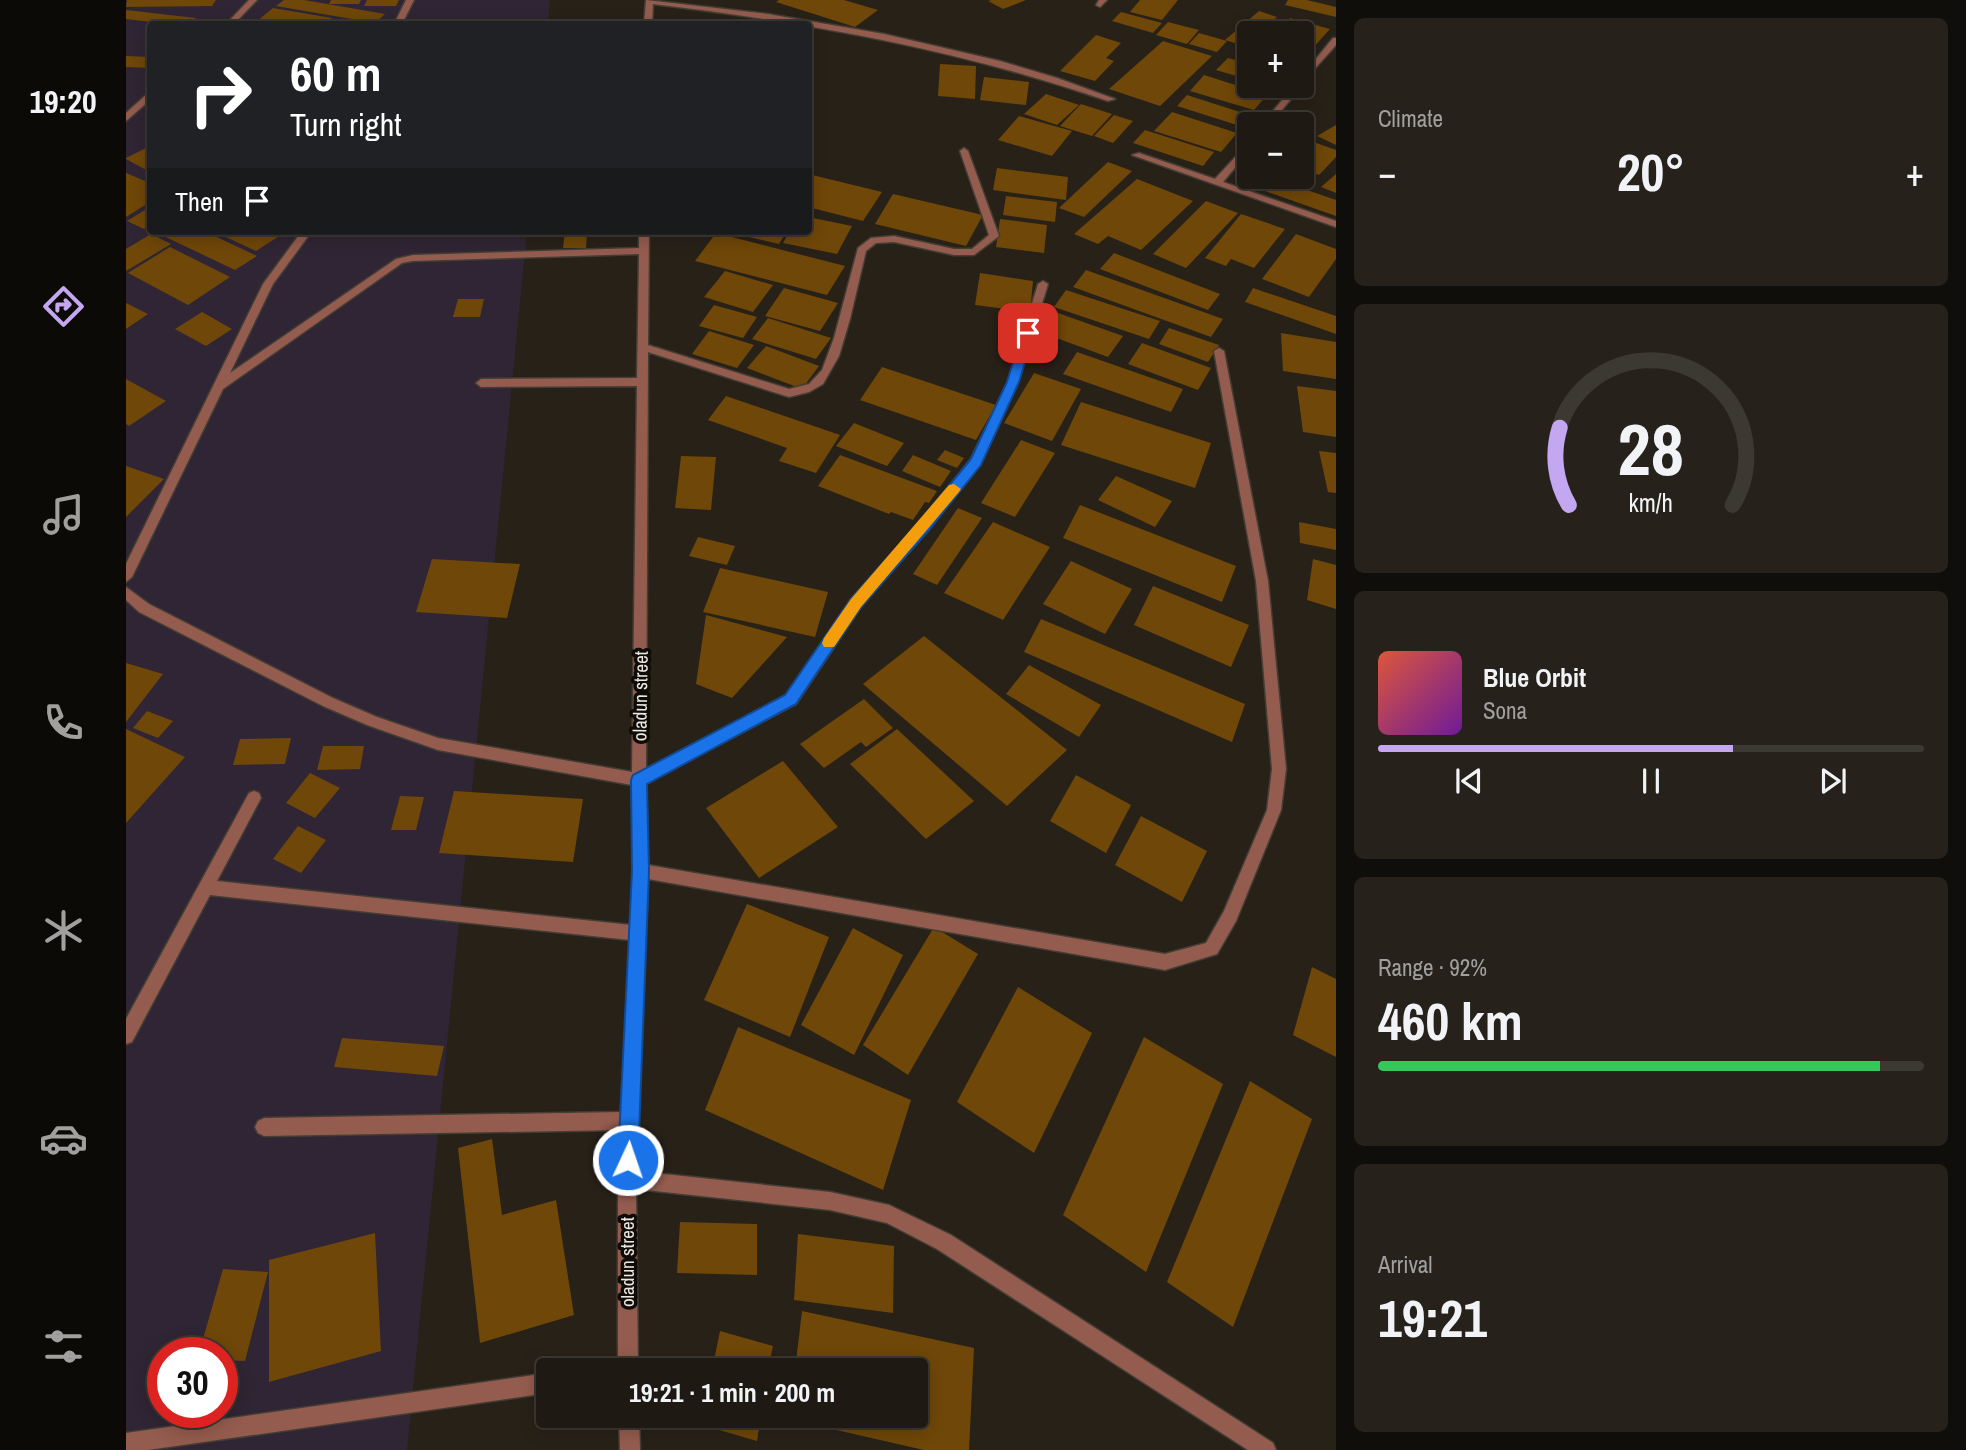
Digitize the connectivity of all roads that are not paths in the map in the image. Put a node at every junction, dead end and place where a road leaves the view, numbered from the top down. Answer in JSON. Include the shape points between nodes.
{"nodes":[{"id":1,"x":253,"y":0,"type":"edge"},
{"id":2,"x":410,"y":0,"type":"edge"},
{"id":3,"x":650,"y":0,"type":"edge"},
{"id":4,"x":233,"y":21,"type":"edge"},
{"id":5,"x":400,"y":21,"type":"edge"},
{"id":6,"x":648,"y":21,"type":"edge"},
{"id":7,"x":806,"y":21,"type":"edge"},
{"id":8,"x":812,"y":22,"type":"edge"},
{"id":9,"x":1336,"y":40,"type":"edge"},
{"id":10,"x":1314,"y":67,"type":"edge"},
{"id":11,"x":1288,"y":98,"type":"edge"},
{"id":12,"x":147,"y":99,"type":"edge"},
{"id":13,"x":1111,"y":99,"type":"dead end"},
{"id":14,"x":1276,"y":112,"type":"edge"},
{"id":15,"x":126,"y":118,"type":"edge"},
{"id":16,"x":964,"y":151,"type":"dead end"},
{"id":17,"x":1136,"y":155,"type":"dead end"},
{"id":18,"x":1237,"y":159,"type":"edge"},
{"id":19,"x":1218,"y":182,"type":"junction"},
{"id":20,"x":1336,"y":224,"type":"edge"},
{"id":21,"x":304,"y":235,"type":"edge"},
{"id":22,"x":644,"y":235,"type":"edge"},
{"id":23,"x":644,"y":251,"type":"junction"},
{"id":24,"x":1043,"y":284,"type":"dead end"},
{"id":25,"x":644,"y":346,"type":"junction"},
{"id":26,"x":1219,"y":351,"type":"dead end"},
{"id":27,"x":643,"y":382,"type":"junction"},
{"id":28,"x":481,"y":383,"type":"dead end"},
{"id":29,"x":216,"y":388,"type":"junction"},
{"id":30,"x":126,"y":576,"type":"edge"},
{"id":31,"x":126,"y":592,"type":"edge"},
{"id":32,"x":639,"y":780,"type":"junction"},
{"id":33,"x":254,"y":799,"type":"dead end"},
{"id":34,"x":640,"y":871,"type":"junction"},
{"id":35,"x":206,"y":887,"type":"junction"},
{"id":36,"x":638,"y":933,"type":"junction"},
{"id":37,"x":126,"y":1036,"type":"edge"},
{"id":38,"x":630,"y":1121,"type":"junction"},
{"id":39,"x":264,"y":1126,"type":"dead end"},
{"id":40,"x":627,"y":1179,"type":"junction"},
{"id":41,"x":628,"y":1358,"type":"edge"},
{"id":42,"x":536,"y":1385,"type":"edge"},
{"id":43,"x":629,"y":1428,"type":"edge"},
{"id":44,"x":126,"y":1443,"type":"edge"},
{"id":45,"x":630,"y":1450,"type":"edge"},
{"id":46,"x":1266,"y":1450,"type":"edge"}],
"edges":[{"from":1,"to":4,"type":"street"},
{"from":2,"to":5,"type":"street"},
{"from":3,"to":6,"type":"street"},
{"from":3,"to":7,"type":"street"},
{"from":8,"to":13,"type":"street","via":[[925,43]]},
{"from":9,"to":10,"type":"street"},
{"from":11,"to":14,"type":"street"},
{"from":12,"to":15,"type":"street"},
{"from":16,"to":25,"type":"street","via":[[994,236],[974,252],[894,239],[874,240],[861,250],[832,362],[819,382],[789,393]]},
{"from":17,"to":19,"type":"street"},
{"from":18,"to":19,"type":"street"},
{"from":19,"to":20,"type":"street"},
{"from":21,"to":29,"type":"street","via":[[268,284]]},
{"from":22,"to":23,"type":"street","name":"oladun street"},
{"from":23,"to":25,"type":"street","name":"oladun street"},
{"from":23,"to":29,"type":"street","via":[[399,261]]},
{"from":24,"to":32,"type":"street","via":[[1013,382],[976,461],[856,603],[791,700]]},
{"from":25,"to":27,"type":"street","name":"oladun street"},
{"from":26,"to":34,"type":"street","via":[[1262,581],[1279,769],[1274,810],[1230,916],[1211,949],[1166,962]]},
{"from":27,"to":28,"type":"street"},
{"from":27,"to":32,"type":"street","name":"oladun street"},
{"from":29,"to":30,"type":"street"},
{"from":31,"to":32,"type":"street","via":[[144,608],[372,721],[438,744]]},
{"from":32,"to":34,"type":"street","name":"oladun street"},
{"from":33,"to":35,"type":"street"},
{"from":34,"to":36,"type":"street","name":"oladun street"},
{"from":35,"to":36,"type":"street"},
{"from":35,"to":37,"type":"street"},
{"from":36,"to":38,"type":"street","name":"oladun street"},
{"from":38,"to":39,"type":"street"},
{"from":38,"to":40,"type":"street","name":"oladun street"},
{"from":40,"to":41,"type":"street","name":"oladun street"},
{"from":40,"to":46,"type":"street","via":[[830,1201],[889,1214],[944,1242]]},
{"from":42,"to":44,"type":"street"},
{"from":43,"to":45,"type":"street"}]}
